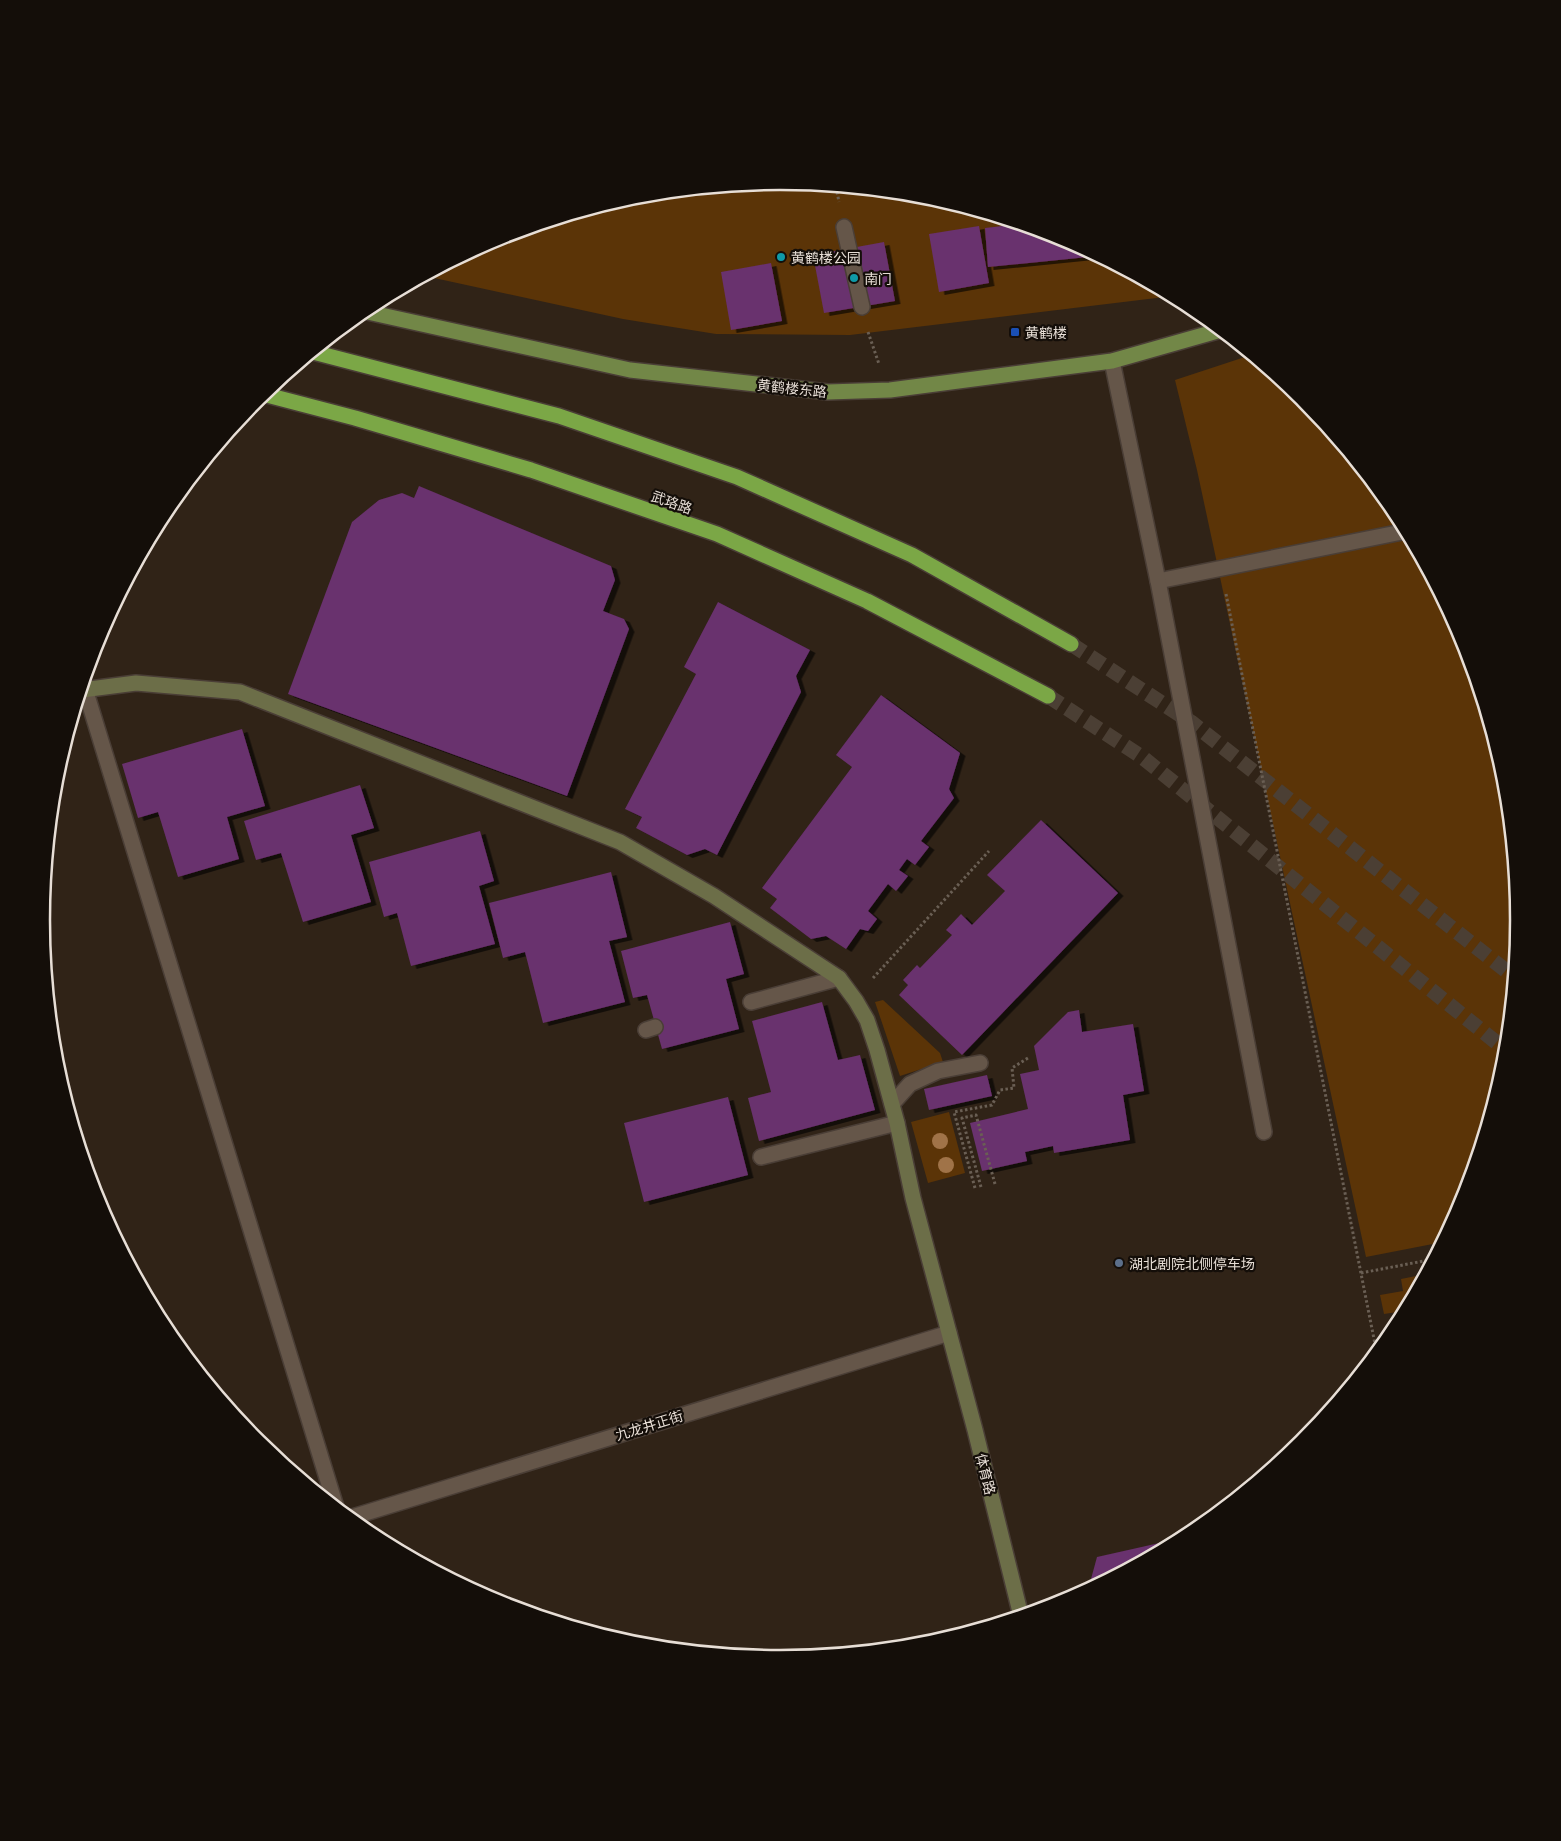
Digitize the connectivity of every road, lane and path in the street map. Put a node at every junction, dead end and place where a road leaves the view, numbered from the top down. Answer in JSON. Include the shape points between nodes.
{"nodes":[{"id":1,"x":844,"y":227,"type":"dead end"},
{"id":2,"x":862,"y":306,"type":"joint"},
{"id":3,"x":375,"y":313,"type":"edge"},
{"id":4,"x":1213,"y":332,"type":"edge"},
{"id":5,"x":320,"y":354,"type":"edge"},
{"id":6,"x":1112,"y":361,"type":"junction"},
{"id":7,"x":890,"y":390,"type":"junction"},
{"id":8,"x":272,"y":396,"type":"edge"},
{"id":9,"x":1399,"y":533,"type":"edge"},
{"id":10,"x":1221,"y":569,"type":"junction"},
{"id":11,"x":1158,"y":581,"type":"junction"},
{"id":12,"x":1071,"y":644,"type":"tunnel mouth"},
{"id":13,"x":88,"y":689,"type":"edge"},
{"id":14,"x":86,"y":696,"type":"edge"},
{"id":15,"x":1048,"y":696,"type":"tunnel mouth"},
{"id":16,"x":989,"y":851,"type":"dead end"},
{"id":17,"x":839,"y":978,"type":"junction"},
{"id":18,"x":870,"y":982,"type":"dead end"},
{"id":19,"x":750,"y":1002,"type":"dead end"},
{"id":20,"x":1028,"y":1058,"type":"dead end"},
{"id":21,"x":980,"y":1063,"type":"dead end"},
{"id":22,"x":892,"y":1104,"type":"junction"},
{"id":23,"x":897,"y":1123,"type":"junction"},
{"id":24,"x":1264,"y":1132,"type":"dead end"},
{"id":25,"x":761,"y":1157,"type":"dead end"},
{"id":26,"x":995,"y":1184,"type":"dead end"},
{"id":27,"x":981,"y":1187,"type":"dead end"},
{"id":28,"x":976,"y":1188,"type":"dead end"},
{"id":29,"x":1427,"y":1260,"type":"edge"},
{"id":30,"x":1360,"y":1273,"type":"junction"},
{"id":31,"x":949,"y":1333,"type":"junction"},
{"id":32,"x":1374,"y":1345,"type":"edge"},
{"id":33,"x":333,"y":1497,"type":"edge"},
{"id":34,"x":357,"y":1515,"type":"edge"},
{"id":35,"x":1020,"y":1610,"type":"edge"}],
"edges":[{"from":1,"to":2,"type":"street"},
{"from":2,"to":7,"type":"path","via":[[870,341]]},
{"from":3,"to":7,"type":"main road","name":"黄鹤楼东路","via":[[630,370],[828,392]]},
{"from":4,"to":6,"type":"main road","name":"黄鹤楼东路"},
{"from":5,"to":12,"type":"highway","via":[[559,416],[737,477],[912,556]]},
{"from":6,"to":7,"type":"main road","name":"黄鹤楼东路"},
{"from":6,"to":11,"type":"street"},
{"from":8,"to":15,"type":"highway","name":"武珞路","via":[[531,470],[717,534],[867,601]]},
{"from":9,"to":10,"type":"street"},
{"from":10,"to":11,"type":"street"},
{"from":10,"to":30,"type":"path"},
{"from":11,"to":24,"type":"street"},
{"from":13,"to":17,"type":"street","via":[[136,683],[240,692],[620,842],[714,896]]},
{"from":14,"to":33,"type":"street"},
{"from":16,"to":18,"type":"path"},
{"from":17,"to":19,"type":"street"},
{"from":17,"to":22,"type":"street","name":"体育路","via":[[867,1020]]},
{"from":20,"to":28,"type":"path","via":[[1012,1068],[1014,1088],[1000,1090],[992,1105],[954,1112]]},
{"from":21,"to":22,"type":"street","via":[[938,1071],[910,1084]]},
{"from":22,"to":23,"type":"street","name":"体育路"},
{"from":23,"to":25,"type":"street"},
{"from":23,"to":31,"type":"street","name":"体育路"},
{"from":26,"to":27,"type":"path","via":[[976,1116],[962,1118]]},
{"from":29,"to":30,"type":"path"},
{"from":30,"to":32,"type":"path"},
{"from":31,"to":34,"type":"street","name":"九龙井正街"},
{"from":31,"to":35,"type":"street","name":"体育路"}]}
